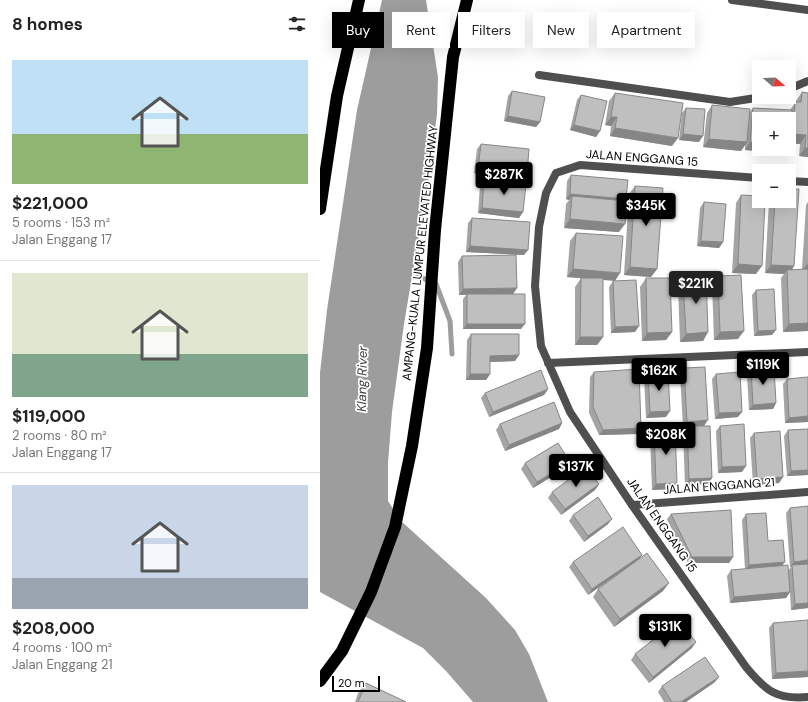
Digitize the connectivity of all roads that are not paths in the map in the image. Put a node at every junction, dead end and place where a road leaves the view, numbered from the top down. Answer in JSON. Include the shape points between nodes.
{"nodes":[{"id":1,"x":359,"y":0,"type":"edge"},
{"id":2,"x":467,"y":0,"type":"edge"},
{"id":3,"x":732,"y":0,"type":"edge"},
{"id":4,"x":808,"y":10,"type":"edge"},
{"id":5,"x":539,"y":75,"type":"dead end"},
{"id":6,"x":808,"y":81,"type":"edge"},
{"id":7,"x":796,"y":86,"type":"edge"},
{"id":8,"x":752,"y":99,"type":"edge"},
{"id":9,"x":752,"y":177,"type":"edge"},
{"id":10,"x":796,"y":181,"type":"edge"},
{"id":11,"x":808,"y":182,"type":"edge"},
{"id":12,"x":320,"y":209,"type":"edge"},
{"id":13,"x":808,"y":352,"type":"edge"},
{"id":14,"x":548,"y":363,"type":"junction"},
{"id":15,"x":808,"y":492,"type":"edge"},
{"id":16,"x":632,"y":505,"type":"junction"},
{"id":17,"x":320,"y":681,"type":"edge"},
{"id":18,"x":808,"y":697,"type":"edge"}],
"edges":[{"from":1,"to":12,"type":"highway","via":[[337,96]]},
{"from":2,"to":17,"type":"highway","name":"AMPANG-KUALA LUMPUR ELEVATED HIGHWAY","via":[[453,57],[426,348],[412,446],[395,526],[371,592],[342,651]]},
{"from":3,"to":4,"type":"street"},
{"from":5,"to":8,"type":"street","via":[[730,102]]},
{"from":6,"to":7,"type":"street"},
{"from":9,"to":14,"type":"street","name":"JALAN ENGGANG 15","via":[[580,165],[556,173],[546,193],[539,227],[535,286],[541,346]]},
{"from":10,"to":11,"type":"street"},
{"from":13,"to":14,"type":"street"},
{"from":14,"to":16,"type":"street","name":"JALAN ENGGANG 15","via":[[570,412]]},
{"from":15,"to":16,"type":"street","name":"JALAN ENGGANG 21"},
{"from":16,"to":18,"type":"street","name":"JALAN ENGGANG 15","via":[[746,667],[763,687],[779,695]]}]}
